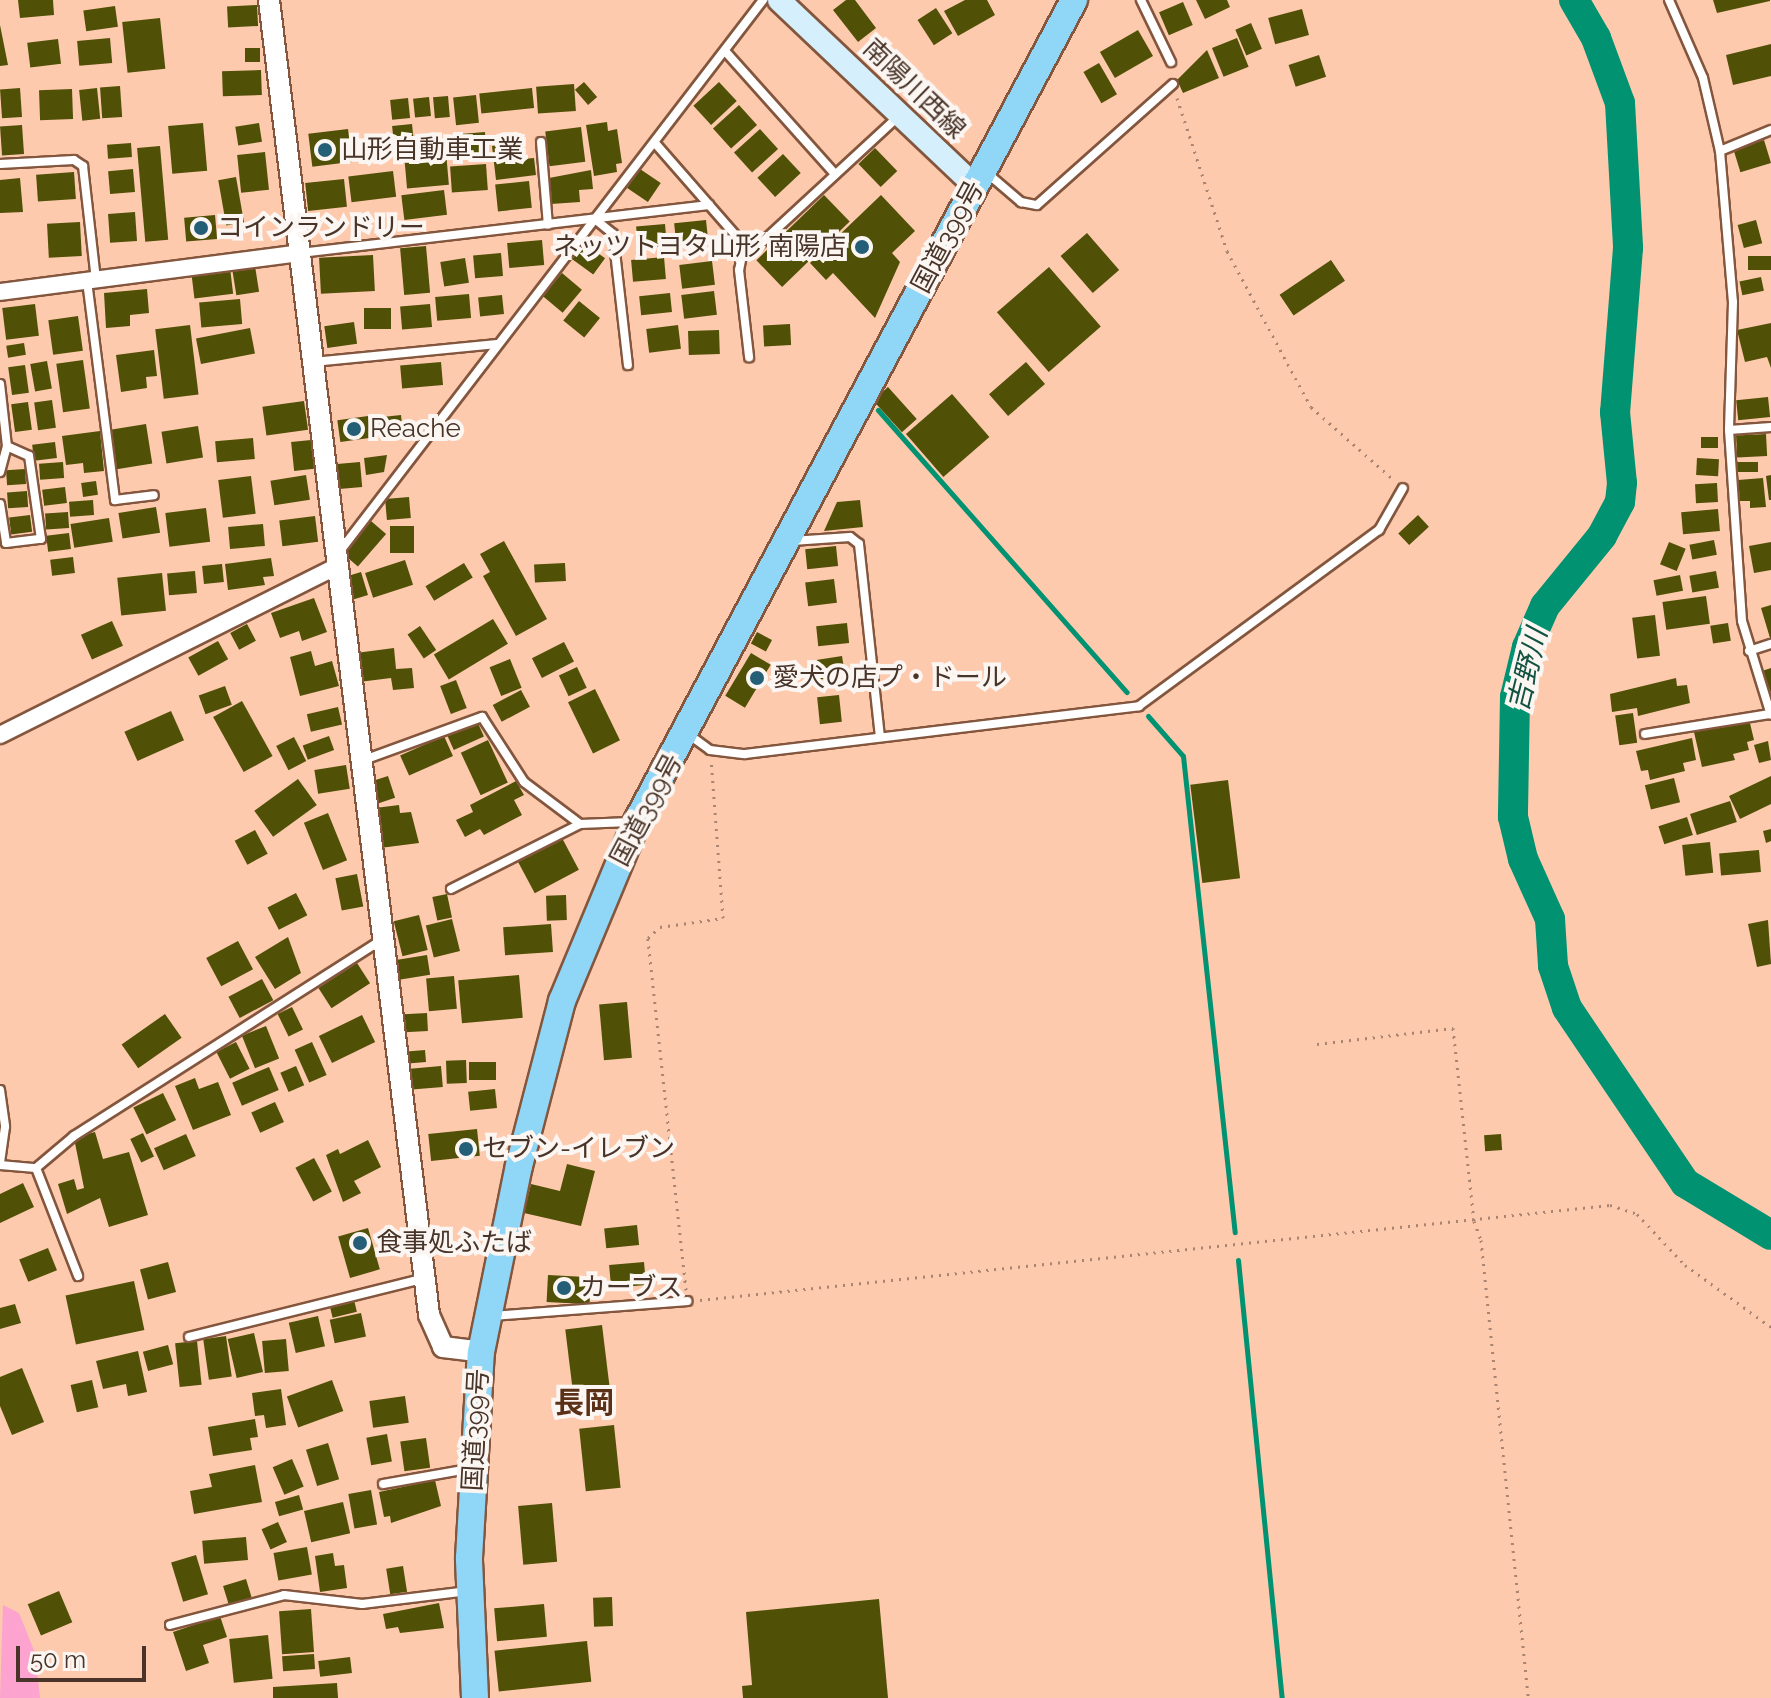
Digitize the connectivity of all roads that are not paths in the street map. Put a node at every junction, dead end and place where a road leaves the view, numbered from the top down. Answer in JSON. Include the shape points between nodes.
{"nodes":[{"id":1,"x":269,"y":0,"type":"edge"},
{"id":2,"x":763,"y":0,"type":"edge"},
{"id":3,"x":779,"y":0,"type":"edge"},
{"id":4,"x":1074,"y":0,"type":"edge"},
{"id":5,"x":1141,"y":0,"type":"edge"},
{"id":6,"x":1669,"y":0,"type":"edge"},
{"id":7,"x":725,"y":51,"type":"junction"},
{"id":8,"x":1171,"y":62,"type":"dead end"},
{"id":9,"x":1173,"y":84,"type":"road end"},
{"id":10,"x":899,"y":116,"type":"junction"},
{"id":11,"x":1770,"y":134,"type":"edge"},
{"id":12,"x":541,"y":142,"type":"dead end"},
{"id":13,"x":655,"y":143,"type":"junction"},
{"id":14,"x":1720,"y":151,"type":"junction"},
{"id":15,"x":0,"y":164,"type":"edge"},
{"id":16,"x":835,"y":174,"type":"junction"},
{"id":17,"x":979,"y":178,"type":"junction"},
{"id":18,"x":709,"y":205,"type":"junction"},
{"id":19,"x":596,"y":220,"type":"junction"},
{"id":20,"x":548,"y":225,"type":"junction"},
{"id":21,"x":744,"y":245,"type":"junction"},
{"id":22,"x":299,"y":253,"type":"junction"},
{"id":23,"x":92,"y":281,"type":"junction"},
{"id":24,"x":0,"y":292,"type":"edge"},
{"id":25,"x":497,"y":344,"type":"junction"},
{"id":26,"x":749,"y":357,"type":"dead end"},
{"id":27,"x":312,"y":362,"type":"junction"},
{"id":28,"x":628,"y":365,"type":"dead end"},
{"id":29,"x":0,"y":384,"type":"edge"},
{"id":30,"x":1771,"y":427,"type":"edge"},
{"id":31,"x":1729,"y":430,"type":"junction"},
{"id":32,"x":7,"y":446,"type":"junction"},
{"id":33,"x":0,"y":472,"type":"edge"},
{"id":34,"x":1403,"y":488,"type":"road end"},
{"id":35,"x":154,"y":495,"type":"dead end"},
{"id":36,"x":0,"y":504,"type":"edge"},
{"id":37,"x":787,"y":542,"type":"junction"},
{"id":38,"x":337,"y":561,"type":"junction"},
{"id":39,"x":1771,"y":644,"type":"edge"},
{"id":40,"x":1749,"y":651,"type":"junction"},
{"id":41,"x":1771,"y":714,"type":"edge"},
{"id":42,"x":688,"y":733,"type":"junction"},
{"id":43,"x":1645,"y":734,"type":"dead end"},
{"id":44,"x":0,"y":735,"type":"edge"},
{"id":45,"x":880,"y":737,"type":"junction"},
{"id":46,"x":360,"y":761,"type":"junction"},
{"id":47,"x":637,"y":821,"type":"junction"},
{"id":48,"x":580,"y":824,"type":"junction"},
{"id":49,"x":451,"y":889,"type":"dead end"},
{"id":50,"x":382,"y":940,"type":"junction"},
{"id":51,"x":0,"y":1090,"type":"edge"},
{"id":52,"x":0,"y":1164,"type":"edge"},
{"id":53,"x":36,"y":1168,"type":"junction"},
{"id":54,"x":78,"y":1276,"type":"dead end"},
{"id":55,"x":425,"y":1278,"type":"junction"},
{"id":56,"x":687,"y":1301,"type":"road end"},
{"id":57,"x":487,"y":1317,"type":"junction"},
{"id":58,"x":189,"y":1337,"type":"dead end"},
{"id":59,"x":481,"y":1352,"type":"junction"},
{"id":60,"x":474,"y":1468,"type":"junction"},
{"id":61,"x":383,"y":1484,"type":"dead end"},
{"id":62,"x":470,"y":1591,"type":"junction"},
{"id":63,"x":170,"y":1625,"type":"dead end"},
{"id":64,"x":475,"y":1698,"type":"edge"}],
"edges":[{"from":1,"to":22,"type":"street"},
{"from":2,"to":7,"type":"lane"},
{"from":3,"to":10,"type":"main road","name":"南陽川西線"},
{"from":4,"to":17,"type":"highway","name":"国道399号"},
{"from":5,"to":8,"type":"lane"},
{"from":6,"to":14,"type":"lane","via":[[1703,78]]},
{"from":7,"to":13,"type":"lane"},
{"from":7,"to":16,"type":"lane"},
{"from":9,"to":17,"type":"lane","via":[[1037,205],[1021,202]]},
{"from":10,"to":16,"type":"lane"},
{"from":10,"to":17,"type":"main road","name":"南陽川西線"},
{"from":11,"to":14,"type":"lane"},
{"from":12,"to":20,"type":"lane"},
{"from":13,"to":18,"type":"lane"},
{"from":13,"to":19,"type":"lane"},
{"from":14,"to":31,"type":"lane","via":[[1733,302]]},
{"from":15,"to":23,"type":"lane","via":[[74,160],[83,166]]},
{"from":16,"to":21,"type":"lane","via":[[758,246]]},
{"from":17,"to":37,"type":"highway","name":"国道399号"},
{"from":18,"to":19,"type":"lane"},
{"from":18,"to":21,"type":"lane"},
{"from":19,"to":20,"type":"lane"},
{"from":19,"to":25,"type":"lane"},
{"from":19,"to":28,"type":"lane","via":[[613,234]]},
{"from":20,"to":22,"type":"lane"},
{"from":21,"to":26,"type":"lane","via":[[739,270]]},
{"from":22,"to":23,"type":"street"},
{"from":22,"to":27,"type":"street"},
{"from":23,"to":24,"type":"street"},
{"from":23,"to":35,"type":"lane","via":[[115,500]]},
{"from":25,"to":27,"type":"lane"},
{"from":25,"to":38,"type":"lane"},
{"from":27,"to":38,"type":"street"},
{"from":29,"to":32,"type":"lane"},
{"from":30,"to":31,"type":"lane"},
{"from":31,"to":40,"type":"lane","via":[[1742,621]]},
{"from":32,"to":33,"type":"lane"},
{"from":32,"to":36,"type":"lane","via":[[29,456],[41,539],[6,543]]},
{"from":34,"to":45,"type":"lane","via":[[1379,530],[1139,706]]},
{"from":37,"to":42,"type":"highway","name":"国道399号"},
{"from":37,"to":45,"type":"lane","via":[[850,537],[859,544]]},
{"from":38,"to":44,"type":"street"},
{"from":38,"to":46,"type":"street"},
{"from":39,"to":40,"type":"lane"},
{"from":40,"to":41,"type":"lane"},
{"from":41,"to":43,"type":"lane"},
{"from":42,"to":45,"type":"lane","via":[[710,750],[745,754]]},
{"from":42,"to":47,"type":"highway","name":"国道399号"},
{"from":46,"to":48,"type":"lane","via":[[482,717],[524,782]]},
{"from":46,"to":50,"type":"street"},
{"from":47,"to":48,"type":"lane"},
{"from":47,"to":57,"type":"highway","name":"国道399号","via":[[562,1001]]},
{"from":48,"to":49,"type":"lane"},
{"from":50,"to":53,"type":"lane","via":[[74,1136]]},
{"from":50,"to":55,"type":"street"},
{"from":51,"to":52,"type":"lane","via":[[5,1127]]},
{"from":52,"to":53,"type":"lane"},
{"from":53,"to":54,"type":"lane"},
{"from":55,"to":58,"type":"lane"},
{"from":55,"to":59,"type":"street","via":[[434,1334],[443,1347]]},
{"from":56,"to":57,"type":"lane"},
{"from":57,"to":59,"type":"highway","name":"国道399号"},
{"from":59,"to":60,"type":"highway","name":"国道399号"},
{"from":60,"to":61,"type":"lane"},
{"from":60,"to":62,"type":"highway","name":"国道399号"},
{"from":62,"to":63,"type":"lane","via":[[362,1604],[284,1595]]},
{"from":62,"to":64,"type":"highway","name":"国道399号"}]}
